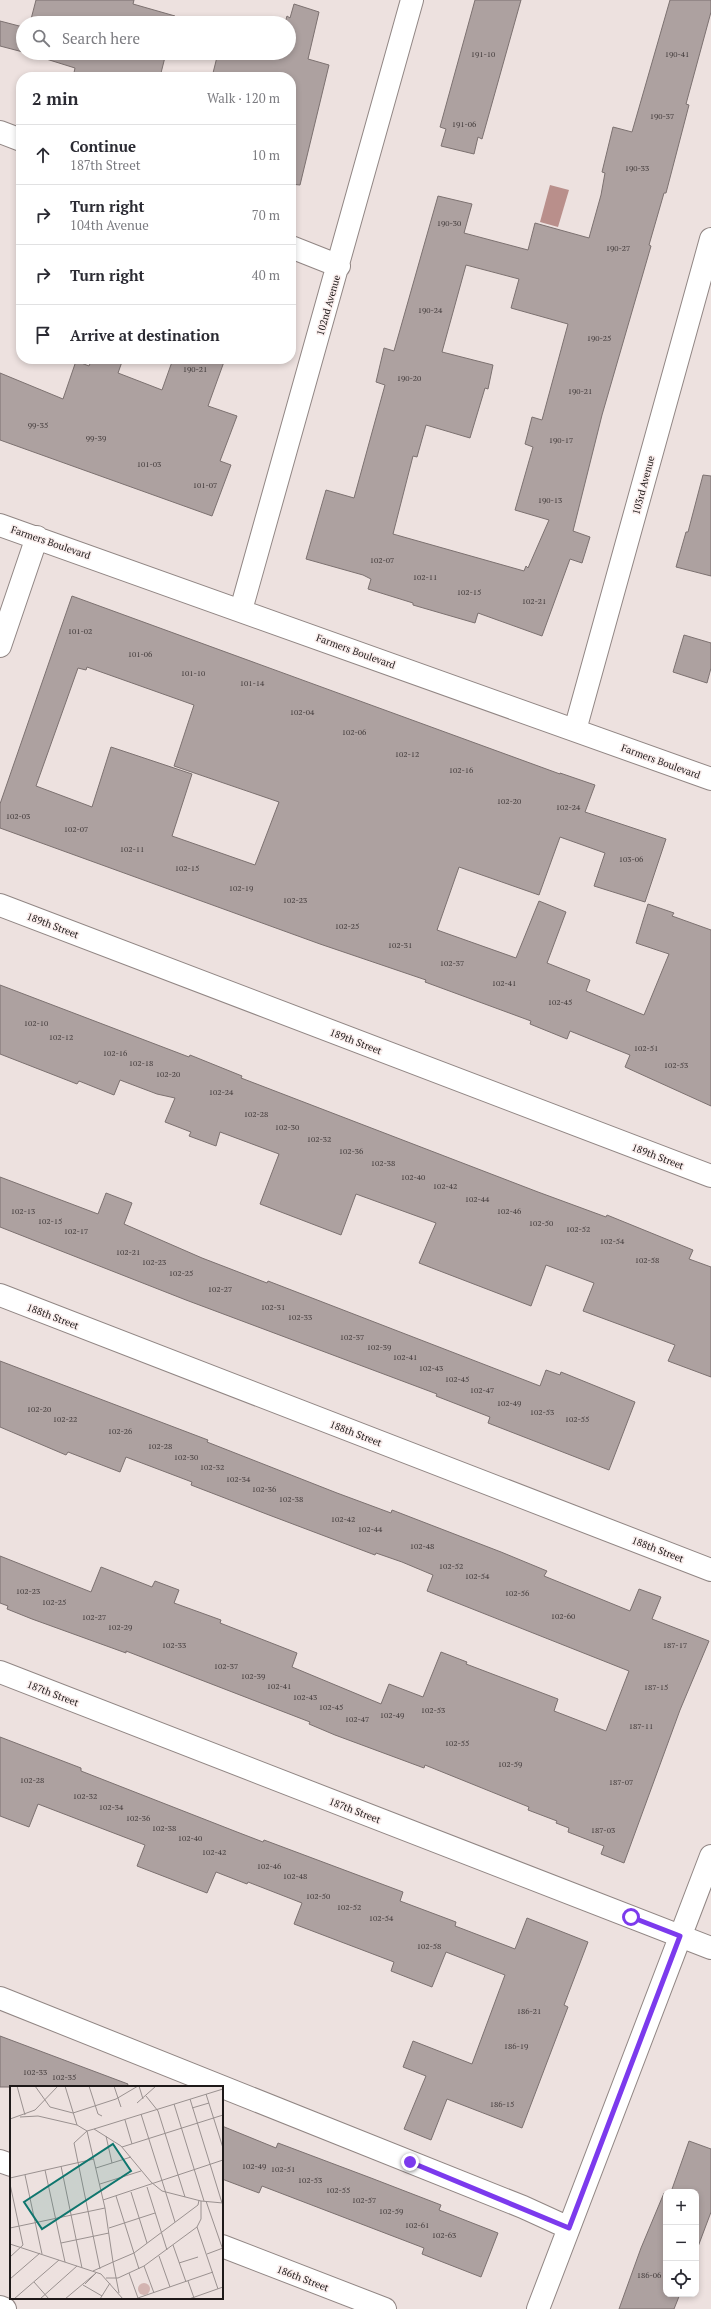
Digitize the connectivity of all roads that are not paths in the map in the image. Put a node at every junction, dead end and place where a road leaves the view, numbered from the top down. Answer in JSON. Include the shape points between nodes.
{"nodes":[{"id":1,"x":412,"y":0,"type":"edge"},
{"id":2,"x":0,"y":132,"type":"edge"},
{"id":3,"x":16,"y":138,"type":"edge"},
{"id":4,"x":711,"y":239,"type":"edge"},
{"id":5,"x":296,"y":249,"type":"edge"},
{"id":6,"x":339,"y":266,"type":"junction"},
{"id":7,"x":0,"y":524,"type":"edge"},
{"id":8,"x":38,"y":537,"type":"junction"},
{"id":9,"x":241,"y":610,"type":"junction"},
{"id":10,"x":0,"y":646,"type":"edge"},
{"id":11,"x":575,"y":730,"type":"junction"},
{"id":12,"x":711,"y":779,"type":"edge"},
{"id":13,"x":0,"y":905,"type":"edge"},
{"id":14,"x":711,"y":1176,"type":"edge"},
{"id":15,"x":0,"y":1295,"type":"edge"},
{"id":16,"x":711,"y":1570,"type":"edge"},
{"id":17,"x":0,"y":1672,"type":"edge"},
{"id":18,"x":711,"y":1856,"type":"edge"},
{"id":19,"x":680,"y":1936,"type":"junction"},
{"id":20,"x":711,"y":1948,"type":"edge"},
{"id":21,"x":0,"y":1998,"type":"edge"},
{"id":22,"x":219,"y":2086,"type":"edge"},
{"id":23,"x":223,"y":2088,"type":"edge"},
{"id":24,"x":0,"y":2161,"type":"edge"},
{"id":25,"x":10,"y":2165,"type":"edge"},
{"id":26,"x":569,"y":2228,"type":"junction"},
{"id":27,"x":223,"y":2246,"type":"edge"},
{"id":28,"x":0,"y":2307,"type":"edge"},
{"id":29,"x":5,"y":2309,"type":"edge"},
{"id":30,"x":385,"y":2309,"type":"edge"},
{"id":31,"x":538,"y":2309,"type":"edge"}],
"edges":[{"from":1,"to":6,"type":"street","name":"102nd Avenue"},
{"from":2,"to":3,"type":"street"},
{"from":4,"to":11,"type":"street","name":"103rd Avenue"},
{"from":5,"to":6,"type":"street"},
{"from":6,"to":9,"type":"street","name":"102nd Avenue"},
{"from":7,"to":8,"type":"street","name":"Farmers Boulevard"},
{"from":8,"to":9,"type":"street","name":"Farmers Boulevard"},
{"from":8,"to":10,"type":"street"},
{"from":9,"to":11,"type":"street","name":"Farmers Boulevard"},
{"from":11,"to":12,"type":"street","name":"Farmers Boulevard"},
{"from":13,"to":14,"type":"street","name":"189th Street"},
{"from":15,"to":16,"type":"street","name":"188th Street"},
{"from":17,"to":19,"type":"street","name":"187th Street"},
{"from":18,"to":19,"type":"street"},
{"from":19,"to":20,"type":"street","name":"187th Street"},
{"from":19,"to":26,"type":"street"},
{"from":21,"to":22,"type":"street"},
{"from":23,"to":26,"type":"street"},
{"from":24,"to":25,"type":"street"},
{"from":26,"to":31,"type":"street"},
{"from":27,"to":30,"type":"street","name":"186th Street"},
{"from":28,"to":29,"type":"street"}]}
